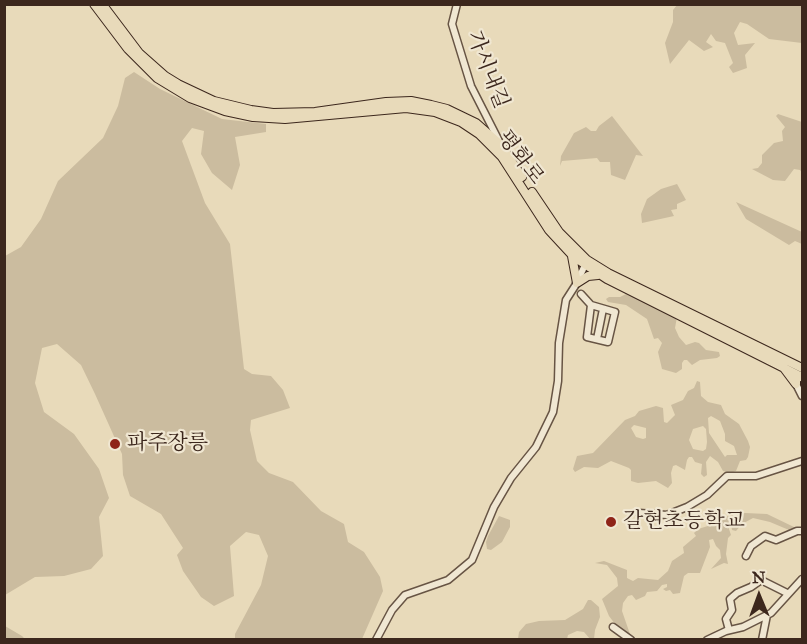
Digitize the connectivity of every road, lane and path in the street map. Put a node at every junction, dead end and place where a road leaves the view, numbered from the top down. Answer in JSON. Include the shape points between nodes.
{"nodes":[{"id":1,"x":94,"y":4,"type":"edge"},
{"id":2,"x":102,"y":4,"type":"edge"},
{"id":3,"x":458,"y":4,"type":"edge"},
{"id":4,"x":501,"y":145,"type":"junction"},
{"id":5,"x":571,"y":254,"type":"junction"},
{"id":6,"x":586,"y":262,"type":"junction"},
{"id":7,"x":598,"y":275,"type":"junction"},
{"id":8,"x":577,"y":283,"type":"junction"},
{"id":9,"x":581,"y":294,"type":"dead end"},
{"id":10,"x":591,"y":305,"type":"junction"},
{"id":11,"x":603,"y":309,"type":"junction"},
{"id":12,"x":597,"y":339,"type":"junction"},
{"id":13,"x":783,"y":367,"type":"junction"},
{"id":14,"x":802,"y":374,"type":"edge"},
{"id":15,"x":796,"y":384,"type":"junction"},
{"id":16,"x":802,"y":396,"type":"edge"},
{"id":17,"x":802,"y":461,"type":"edge"},
{"id":18,"x":639,"y":513,"type":"dead end"},
{"id":19,"x":802,"y":531,"type":"edge"},
{"id":20,"x":746,"y":556,"type":"dead end"},
{"id":21,"x":802,"y":579,"type":"edge"},
{"id":22,"x":787,"y":593,"type":"junction"},
{"id":23,"x":767,"y":615,"type":"junction"},
{"id":24,"x":613,"y":627,"type":"dead end"},
{"id":25,"x":729,"y":630,"type":"junction"},
{"id":26,"x":376,"y":639,"type":"edge"},
{"id":27,"x":631,"y":639,"type":"edge"},
{"id":28,"x":707,"y":639,"type":"edge"},
{"id":29,"x":762,"y":639,"type":"edge"}],
"edges":[{"from":1,"to":5,"type":"main road","name":"평화로","via":[[128,49],[158,78],[190,98],[225,111],[285,119],[406,108],[435,112],[461,122],[502,157],[549,230]]},
{"from":2,"to":4,"type":"main road","name":"평화로","via":[[139,53],[165,76],[214,101],[251,110],[294,113],[386,102],[421,103],[462,115]]},
{"from":3,"to":4,"type":"street","name":"가시내길","via":[[452,24],[471,86]]},
{"from":4,"to":6,"type":"main road","name":"평화로","via":[[548,219]]},
{"from":5,"to":6,"type":"main road","name":"평화로"},
{"from":5,"to":8,"type":"main road"},
{"from":6,"to":7,"type":"main road","name":"평화로"},
{"from":6,"to":8,"type":"street"},
{"from":6,"to":14,"type":"main road","name":"평화로"},
{"from":7,"to":8,"type":"main road"},
{"from":7,"to":13,"type":"main road","name":"평화로"},
{"from":8,"to":26,"type":"street","via":[[566,300],[553,411],[536,447],[494,507],[472,560],[448,579],[405,595]]},
{"from":9,"to":10,"type":"street"},
{"from":10,"to":11,"type":"street"},
{"from":10,"to":12,"type":"street","via":[[587,337]]},
{"from":11,"to":12,"type":"street"},
{"from":11,"to":12,"type":"street","via":[[615,312],[608,342]]},
{"from":13,"to":14,"type":"main road","name":"평화로"},
{"from":13,"to":15,"type":"main road"},
{"from":14,"to":15,"type":"main road"},
{"from":15,"to":16,"type":"street"},
{"from":17,"to":18,"type":"street","via":[[756,476],[727,476],[707,495],[667,515]]},
{"from":19,"to":20,"type":"street","via":[[776,540],[765,536],[751,546]]},
{"from":21,"to":22,"type":"street"},
{"from":22,"to":23,"type":"street"},
{"from":22,"to":25,"type":"street","via":[[761,580],[737,593],[730,599],[732,610],[726,620]]},
{"from":23,"to":25,"type":"street"},
{"from":23,"to":29,"type":"street"},
{"from":24,"to":27,"type":"street"},
{"from":25,"to":28,"type":"street"}]}
